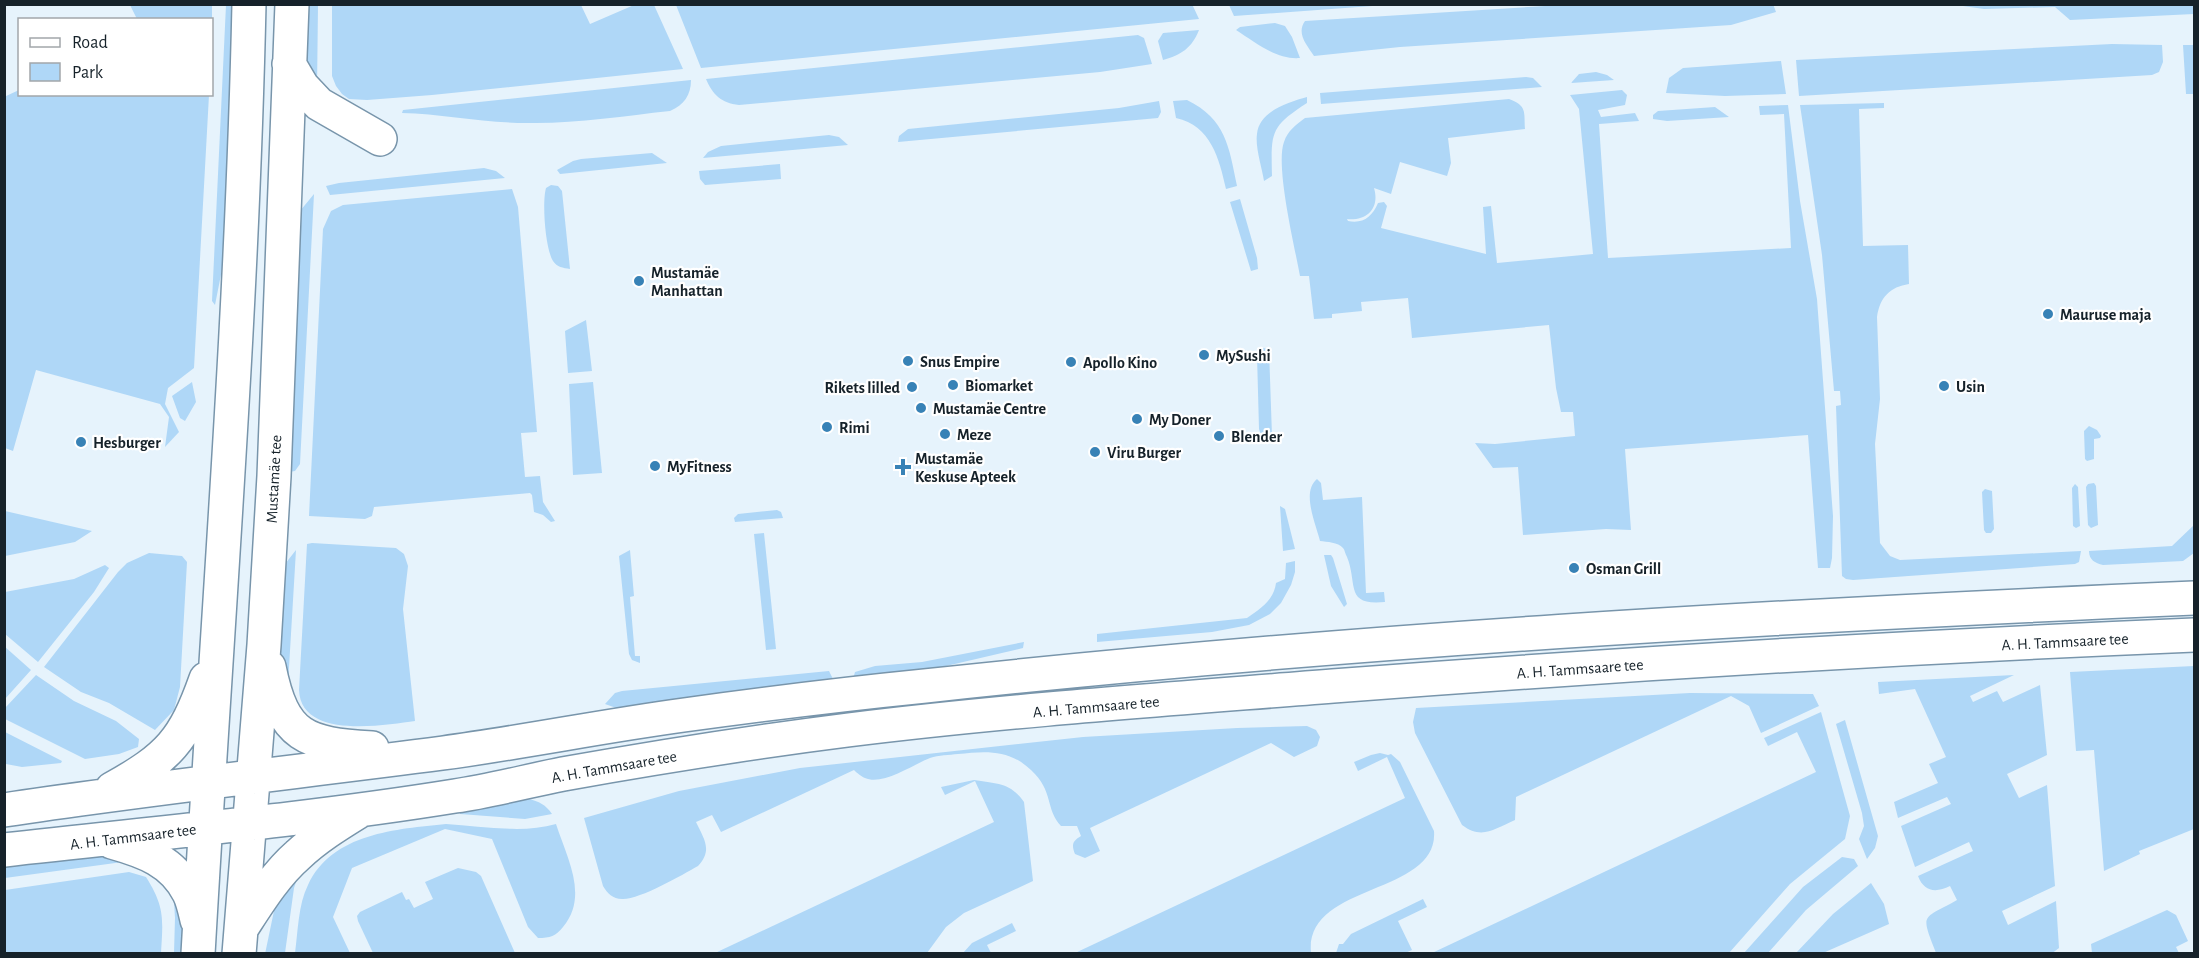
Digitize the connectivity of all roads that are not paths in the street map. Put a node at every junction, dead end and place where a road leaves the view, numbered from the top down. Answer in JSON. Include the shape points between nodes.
{"nodes":[{"id":1,"x":249,"y":4,"type":"edge"},
{"id":2,"x":292,"y":4,"type":"edge"},
{"id":3,"x":289,"y":64,"type":"junction"},
{"id":4,"x":380,"y":138,"type":"dead end"},
{"id":5,"x":2194,"y":598,"type":"edge"},
{"id":6,"x":2194,"y":635,"type":"edge"},
{"id":7,"x":264,"y":645,"type":"junction"},
{"id":8,"x":218,"y":647,"type":"junction"},
{"id":9,"x":449,"y":752,"type":"junction"},
{"id":10,"x":253,"y":777,"type":"junction"},
{"id":11,"x":209,"y":782,"type":"junction"},
{"id":12,"x":101,"y":795,"type":"junction"},
{"id":13,"x":362,"y":809,"type":"junction"},
{"id":14,"x":4,"y":810,"type":"edge"},
{"id":15,"x":249,"y":822,"type":"junction"},
{"id":16,"x":206,"y":827,"type":"junction"},
{"id":17,"x":100,"y":840,"type":"junction"},
{"id":18,"x":4,"y":850,"type":"edge"},
{"id":19,"x":199,"y":941,"type":"edge"},
{"id":20,"x":240,"y":942,"type":"edge"}],
"edges":[{"from":1,"to":8,"type":"main road","via":[[235,381]]},
{"from":2,"to":3,"type":"main road","name":"Mustamäe tee"},
{"from":3,"to":4,"type":"main road","via":[[319,104]]},
{"from":3,"to":7,"type":"main road","name":"Mustamäe tee"},
{"from":5,"to":9,"type":"main road","via":[[1680,624],[1297,651],[867,692],[682,715]]},
{"from":6,"to":13,"type":"main road","name":"A. H. Tammsaare tee","via":[[1727,658],[976,717],[704,749],[460,796]]},
{"from":7,"to":9,"type":"main road","via":[[281,710],[308,738],[331,745]]},
{"from":7,"to":10,"type":"main road","name":"Mustamäe tee"},
{"from":8,"to":11,"type":"main road"},
{"from":8,"to":12,"type":"main road","via":[[189,722],[168,752]]},
{"from":9,"to":10,"type":"main road"},
{"from":10,"to":11,"type":"main road"},
{"from":10,"to":15,"type":"main road","name":"Mustamäe tee"},
{"from":11,"to":12,"type":"main road"},
{"from":11,"to":16,"type":"main road"},
{"from":12,"to":14,"type":"main road"},
{"from":13,"to":15,"type":"main road","name":"A. H. Tammsaare tee"},
{"from":13,"to":20,"type":"main road","via":[[297,855],[270,886]]},
{"from":15,"to":16,"type":"main road","name":"A. H. Tammsaare tee"},
{"from":15,"to":20,"type":"main road","name":"Mustamäe tee"},
{"from":16,"to":17,"type":"main road","name":"A. H. Tammsaare tee"},
{"from":16,"to":19,"type":"main road"},
{"from":17,"to":18,"type":"main road","name":"A. H. Tammsaare tee"},
{"from":17,"to":19,"type":"main road","via":[[142,850],[171,867],[190,893]]}]}
